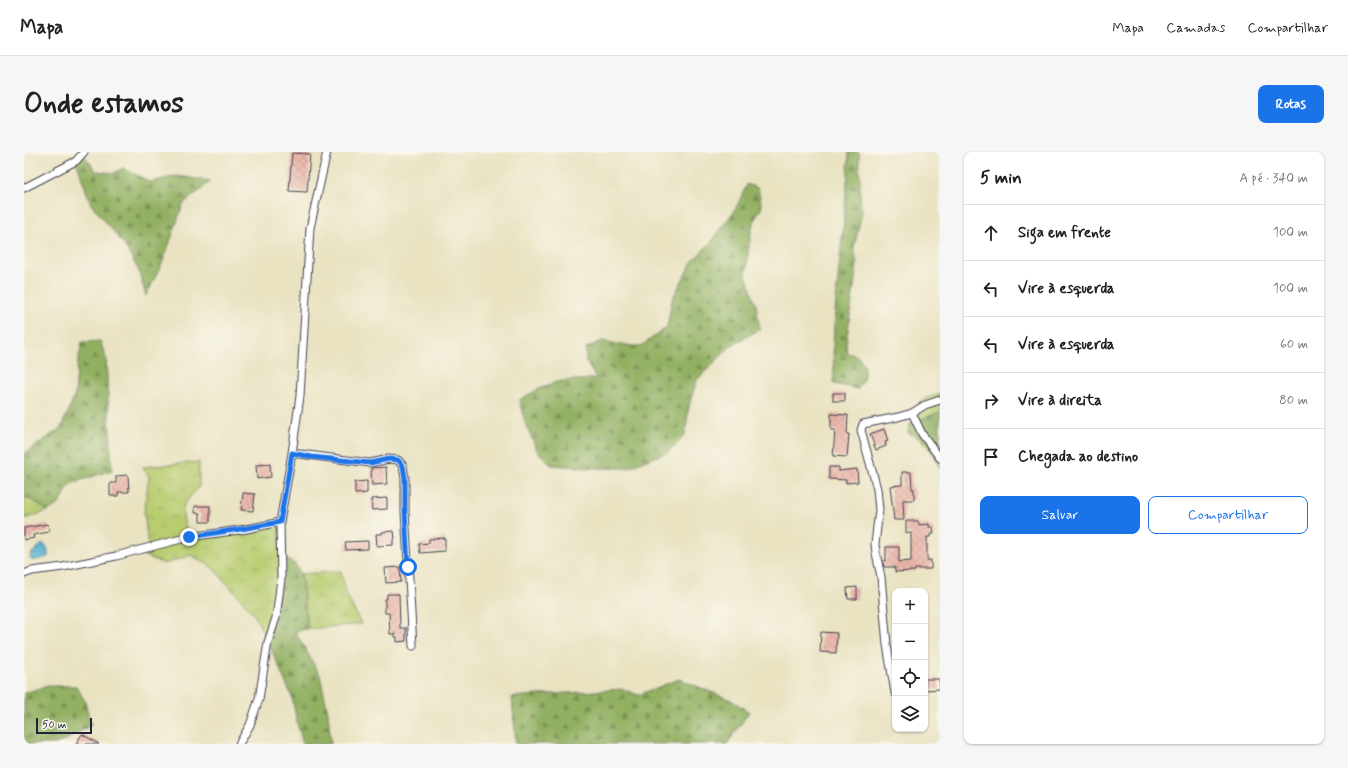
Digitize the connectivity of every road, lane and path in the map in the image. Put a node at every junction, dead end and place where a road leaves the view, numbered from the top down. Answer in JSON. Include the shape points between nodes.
{"nodes":[{"id":1,"x":84,"y":152,"type":"edge"},
{"id":2,"x":327,"y":152,"type":"edge"},
{"id":3,"x":24,"y":188,"type":"edge"},
{"id":4,"x":940,"y":400,"type":"edge"},
{"id":5,"x":912,"y":413,"type":"junction"},
{"id":6,"x":292,"y":453,"type":"junction"},
{"id":7,"x":940,"y":458,"type":"edge"},
{"id":8,"x":280,"y":522,"type":"junction"},
{"id":9,"x":24,"y":574,"type":"edge"},
{"id":10,"x":413,"y":646,"type":"dead end"},
{"id":11,"x":892,"y":675,"type":"edge"},
{"id":12,"x":239,"y":744,"type":"edge"}],
"edges":[{"from":1,"to":3,"type":"street","via":[[76,161]]},
{"from":2,"to":6,"type":"street","via":[[310,228],[300,396]]},
{"from":4,"to":5,"type":"street"},
{"from":5,"to":7,"type":"street","via":[[922,434]]},
{"from":5,"to":11,"type":"street","via":[[863,424],[861,430],[877,489],[879,510],[875,544]]},
{"from":6,"to":8,"type":"street"},
{"from":6,"to":10,"type":"street","via":[[370,463],[398,460],[403,466]]},
{"from":8,"to":9,"type":"street","via":[[189,537],[116,556]]},
{"from":8,"to":12,"type":"street","via":[[281,579],[276,618],[268,642],[259,699],[250,726]]}]}
